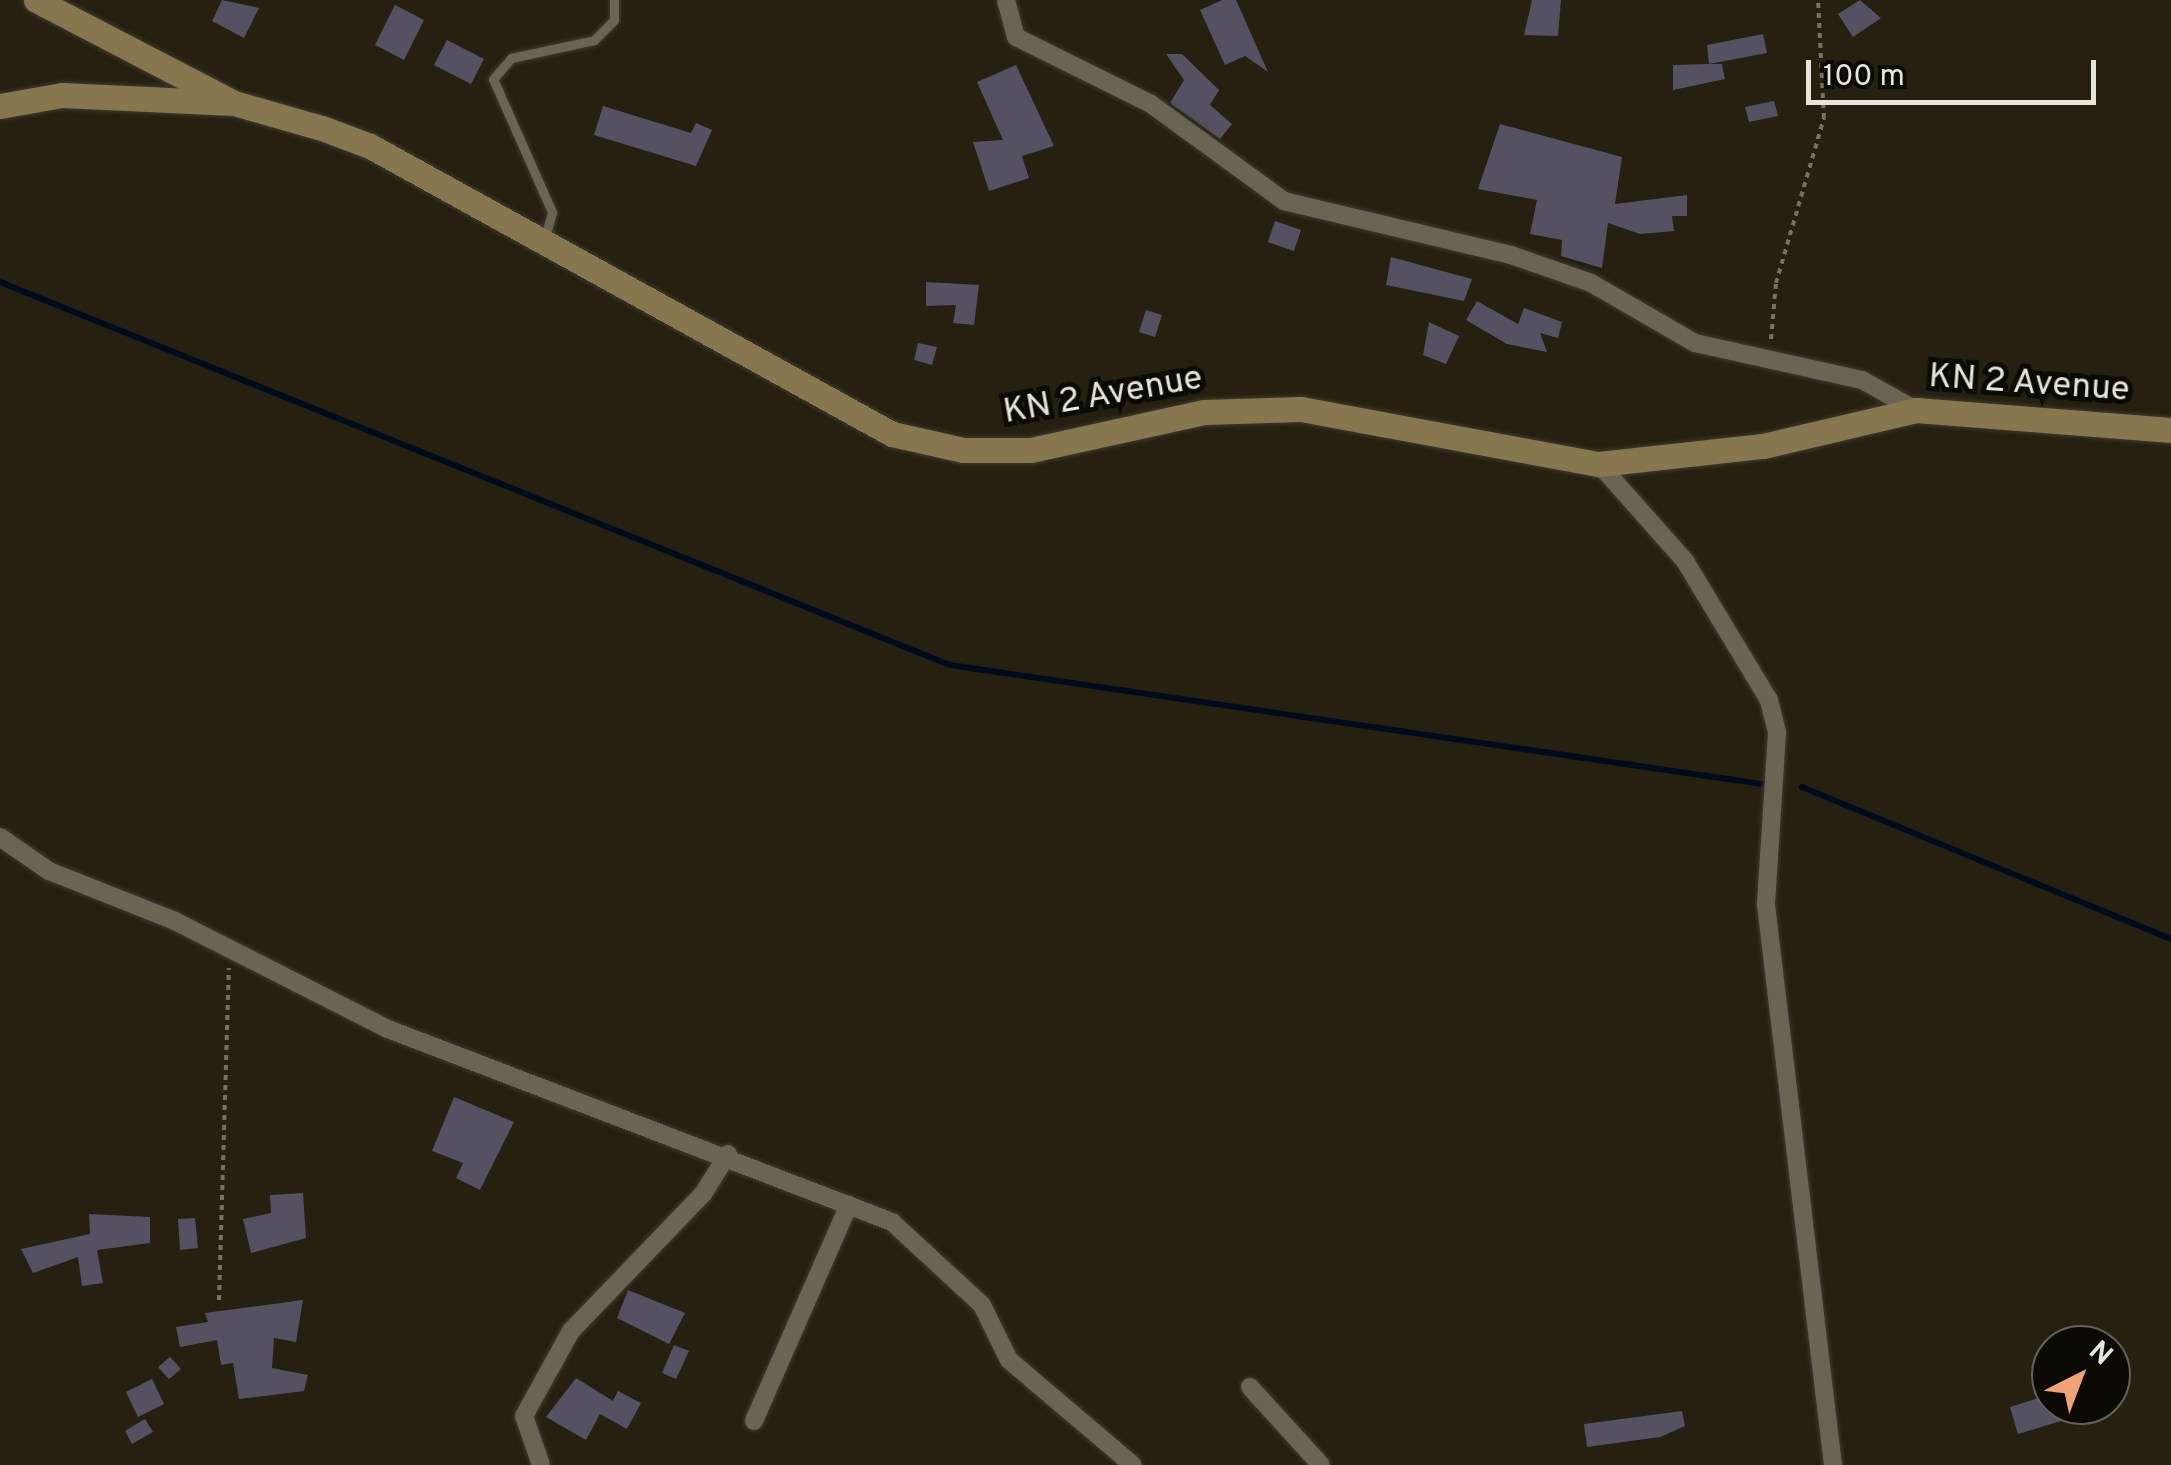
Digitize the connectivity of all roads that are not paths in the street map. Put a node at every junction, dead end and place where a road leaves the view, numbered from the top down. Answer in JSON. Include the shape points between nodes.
{"nodes":[{"id":1,"x":36,"y":0,"type":"edge"},
{"id":2,"x":614,"y":0,"type":"edge"},
{"id":3,"x":1006,"y":0,"type":"edge"},
{"id":4,"x":234,"y":103,"type":"junction"},
{"id":5,"x":0,"y":106,"type":"edge"},
{"id":6,"x":544,"y":241,"type":"junction"},
{"id":7,"x":1916,"y":410,"type":"junction"},
{"id":8,"x":2171,"y":430,"type":"edge"},
{"id":9,"x":1599,"y":464,"type":"junction"},
{"id":10,"x":0,"y":837,"type":"edge"},
{"id":11,"x":728,"y":1154,"type":"junction"},
{"id":12,"x":849,"y":1205,"type":"junction"},
{"id":13,"x":1250,"y":1387,"type":"dead end"},
{"id":14,"x":754,"y":1421,"type":"dead end"},
{"id":15,"x":542,"y":1465,"type":"edge"},
{"id":16,"x":1133,"y":1465,"type":"edge"},
{"id":17,"x":1321,"y":1465,"type":"edge"},
{"id":18,"x":1833,"y":1465,"type":"edge"}],
"edges":[{"from":1,"to":4,"type":"main road"},
{"from":2,"to":6,"type":"lane","via":[[614,20],[594,40],[510,58],[494,80],[552,212]]},
{"from":3,"to":7,"type":"street","via":[[1016,37],[1150,104],[1284,201],[1511,255],[1592,283],[1695,343],[1862,380]]},
{"from":4,"to":5,"type":"main road","name":"KN 2 Avenue","via":[[62,96]]},
{"from":4,"to":6,"type":"main road","name":"KN 2 Avenue","via":[[370,146]]},
{"from":6,"to":9,"type":"main road","name":"KN 2 Avenue","via":[[892,434],[952,448],[1031,450],[1204,412],[1301,408]]},
{"from":7,"to":8,"type":"main road","name":"KN 2 Avenue"},
{"from":7,"to":9,"type":"main road","name":"KN 2 Avenue","via":[[1763,446]]},
{"from":9,"to":18,"type":"street","via":[[1685,560],[1769,700],[1777,732],[1766,905]]},
{"from":10,"to":11,"type":"street","via":[[49,871],[230,948],[388,1029]]},
{"from":11,"to":12,"type":"street"},
{"from":11,"to":15,"type":"street","via":[[703,1194],[571,1331],[524,1416]]},
{"from":12,"to":14,"type":"street"},
{"from":12,"to":16,"type":"street","via":[[892,1222],[969,1293],[1009,1360]]},
{"from":13,"to":17,"type":"street"}]}
